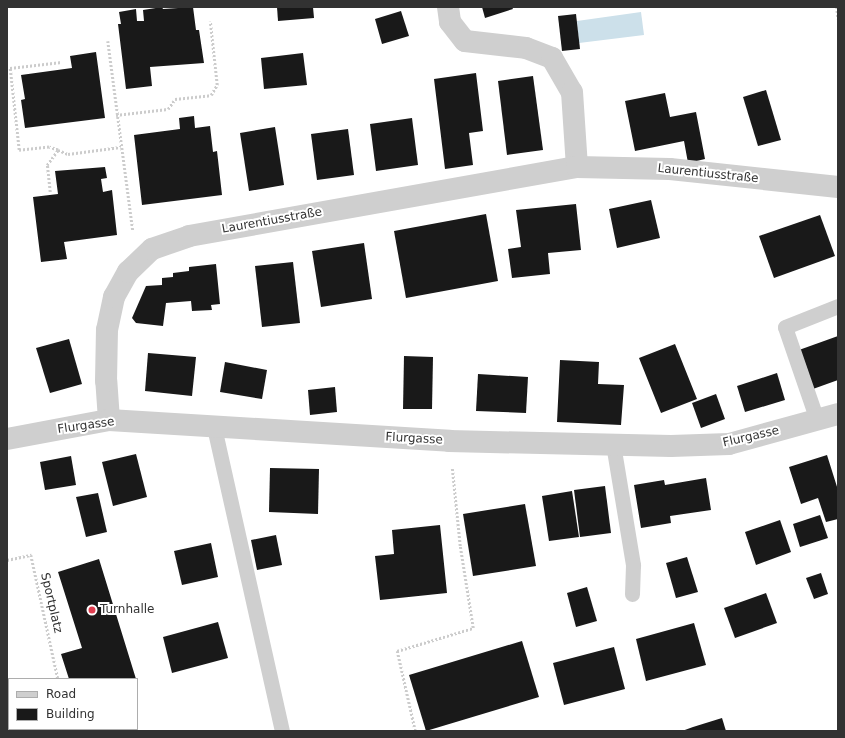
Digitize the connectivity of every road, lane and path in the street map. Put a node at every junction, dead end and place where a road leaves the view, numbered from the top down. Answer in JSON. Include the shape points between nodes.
{"nodes":[{"id":1,"x":448,"y":7,"type":"edge"},
{"id":2,"x":836,"y":7,"type":"edge"},
{"id":3,"x":838,"y":19,"type":"edge"},
{"id":4,"x":210,"y":21,"type":"dead end"},
{"id":5,"x":108,"y":41,"type":"dead end"},
{"id":6,"x":62,"y":62,"type":"dead end"},
{"id":7,"x":116,"y":115,"type":"junction"},
{"id":8,"x":121,"y":147,"type":"junction"},
{"id":9,"x":58,"y":150,"type":"junction"},
{"id":10,"x":577,"y":167,"type":"junction"},
{"id":11,"x":838,"y":187,"type":"edge"},
{"id":12,"x":50,"y":192,"type":"dead end"},
{"id":13,"x":138,"y":262,"type":"junction"},
{"id":14,"x":838,"y":306,"type":"edge"},
{"id":15,"x":838,"y":414,"type":"edge"},
{"id":16,"x":109,"y":420,"type":"junction"},
{"id":17,"x":817,"y":420,"type":"junction"},
{"id":18,"x":214,"y":427,"type":"junction"},
{"id":19,"x":7,"y":439,"type":"edge"},
{"id":20,"x":449,"y":441,"type":"junction"},
{"id":21,"x":613,"y":444,"type":"junction"},
{"id":22,"x":7,"y":560,"type":"edge"},
{"id":23,"x":632,"y":594,"type":"dead end"},
{"id":24,"x":58,"y":678,"type":"edge"},
{"id":25,"x":282,"y":731,"type":"edge"},
{"id":26,"x":415,"y":731,"type":"edge"}],
"edges":[{"from":1,"to":10,"type":"street","via":[[450,22],[465,41],[526,48],[552,58],[572,92]]},
{"from":2,"to":3,"type":"path"},
{"from":4,"to":7,"type":"path","via":[[217,85],[211,95],[175,99],[168,109]]},
{"from":5,"to":7,"type":"path"},
{"from":6,"to":9,"type":"path","via":[[10,68],[19,150],[49,147]]},
{"from":7,"to":8,"type":"path"},
{"from":8,"to":9,"type":"path","via":[[68,154]]},
{"from":8,"to":13,"type":"path"},
{"from":9,"to":12,"type":"path","via":[[47,165]]},
{"from":10,"to":11,"type":"street","name":"Laurentiusstraße","via":[[670,169]]},
{"from":10,"to":13,"type":"street","name":"Laurentiusstraße","via":[[189,236],[152,249]]},
{"from":13,"to":16,"type":"street","name":"Laurentiusstraße","via":[[128,272],[114,297],[107,330],[106,381]]},
{"from":14,"to":17,"type":"lane","via":[[785,327]]},
{"from":15,"to":17,"type":"street","name":"Flurgasse"},
{"from":16,"to":18,"type":"street","name":"Flurgasse"},
{"from":16,"to":19,"type":"street","name":"Flurgasse"},
{"from":17,"to":21,"type":"street","name":"Flurgasse","via":[[729,444]]},
{"from":18,"to":20,"type":"street","name":"Flurgasse"},
{"from":18,"to":25,"type":"lane"},
{"from":20,"to":21,"type":"street","name":"Flurgasse"},
{"from":20,"to":26,"type":"path","via":[[472,628],[397,651]]},
{"from":21,"to":23,"type":"lane","via":[[633,565]]},
{"from":22,"to":24,"type":"path","name":"Sportplatz","via":[[31,555]]}]}
